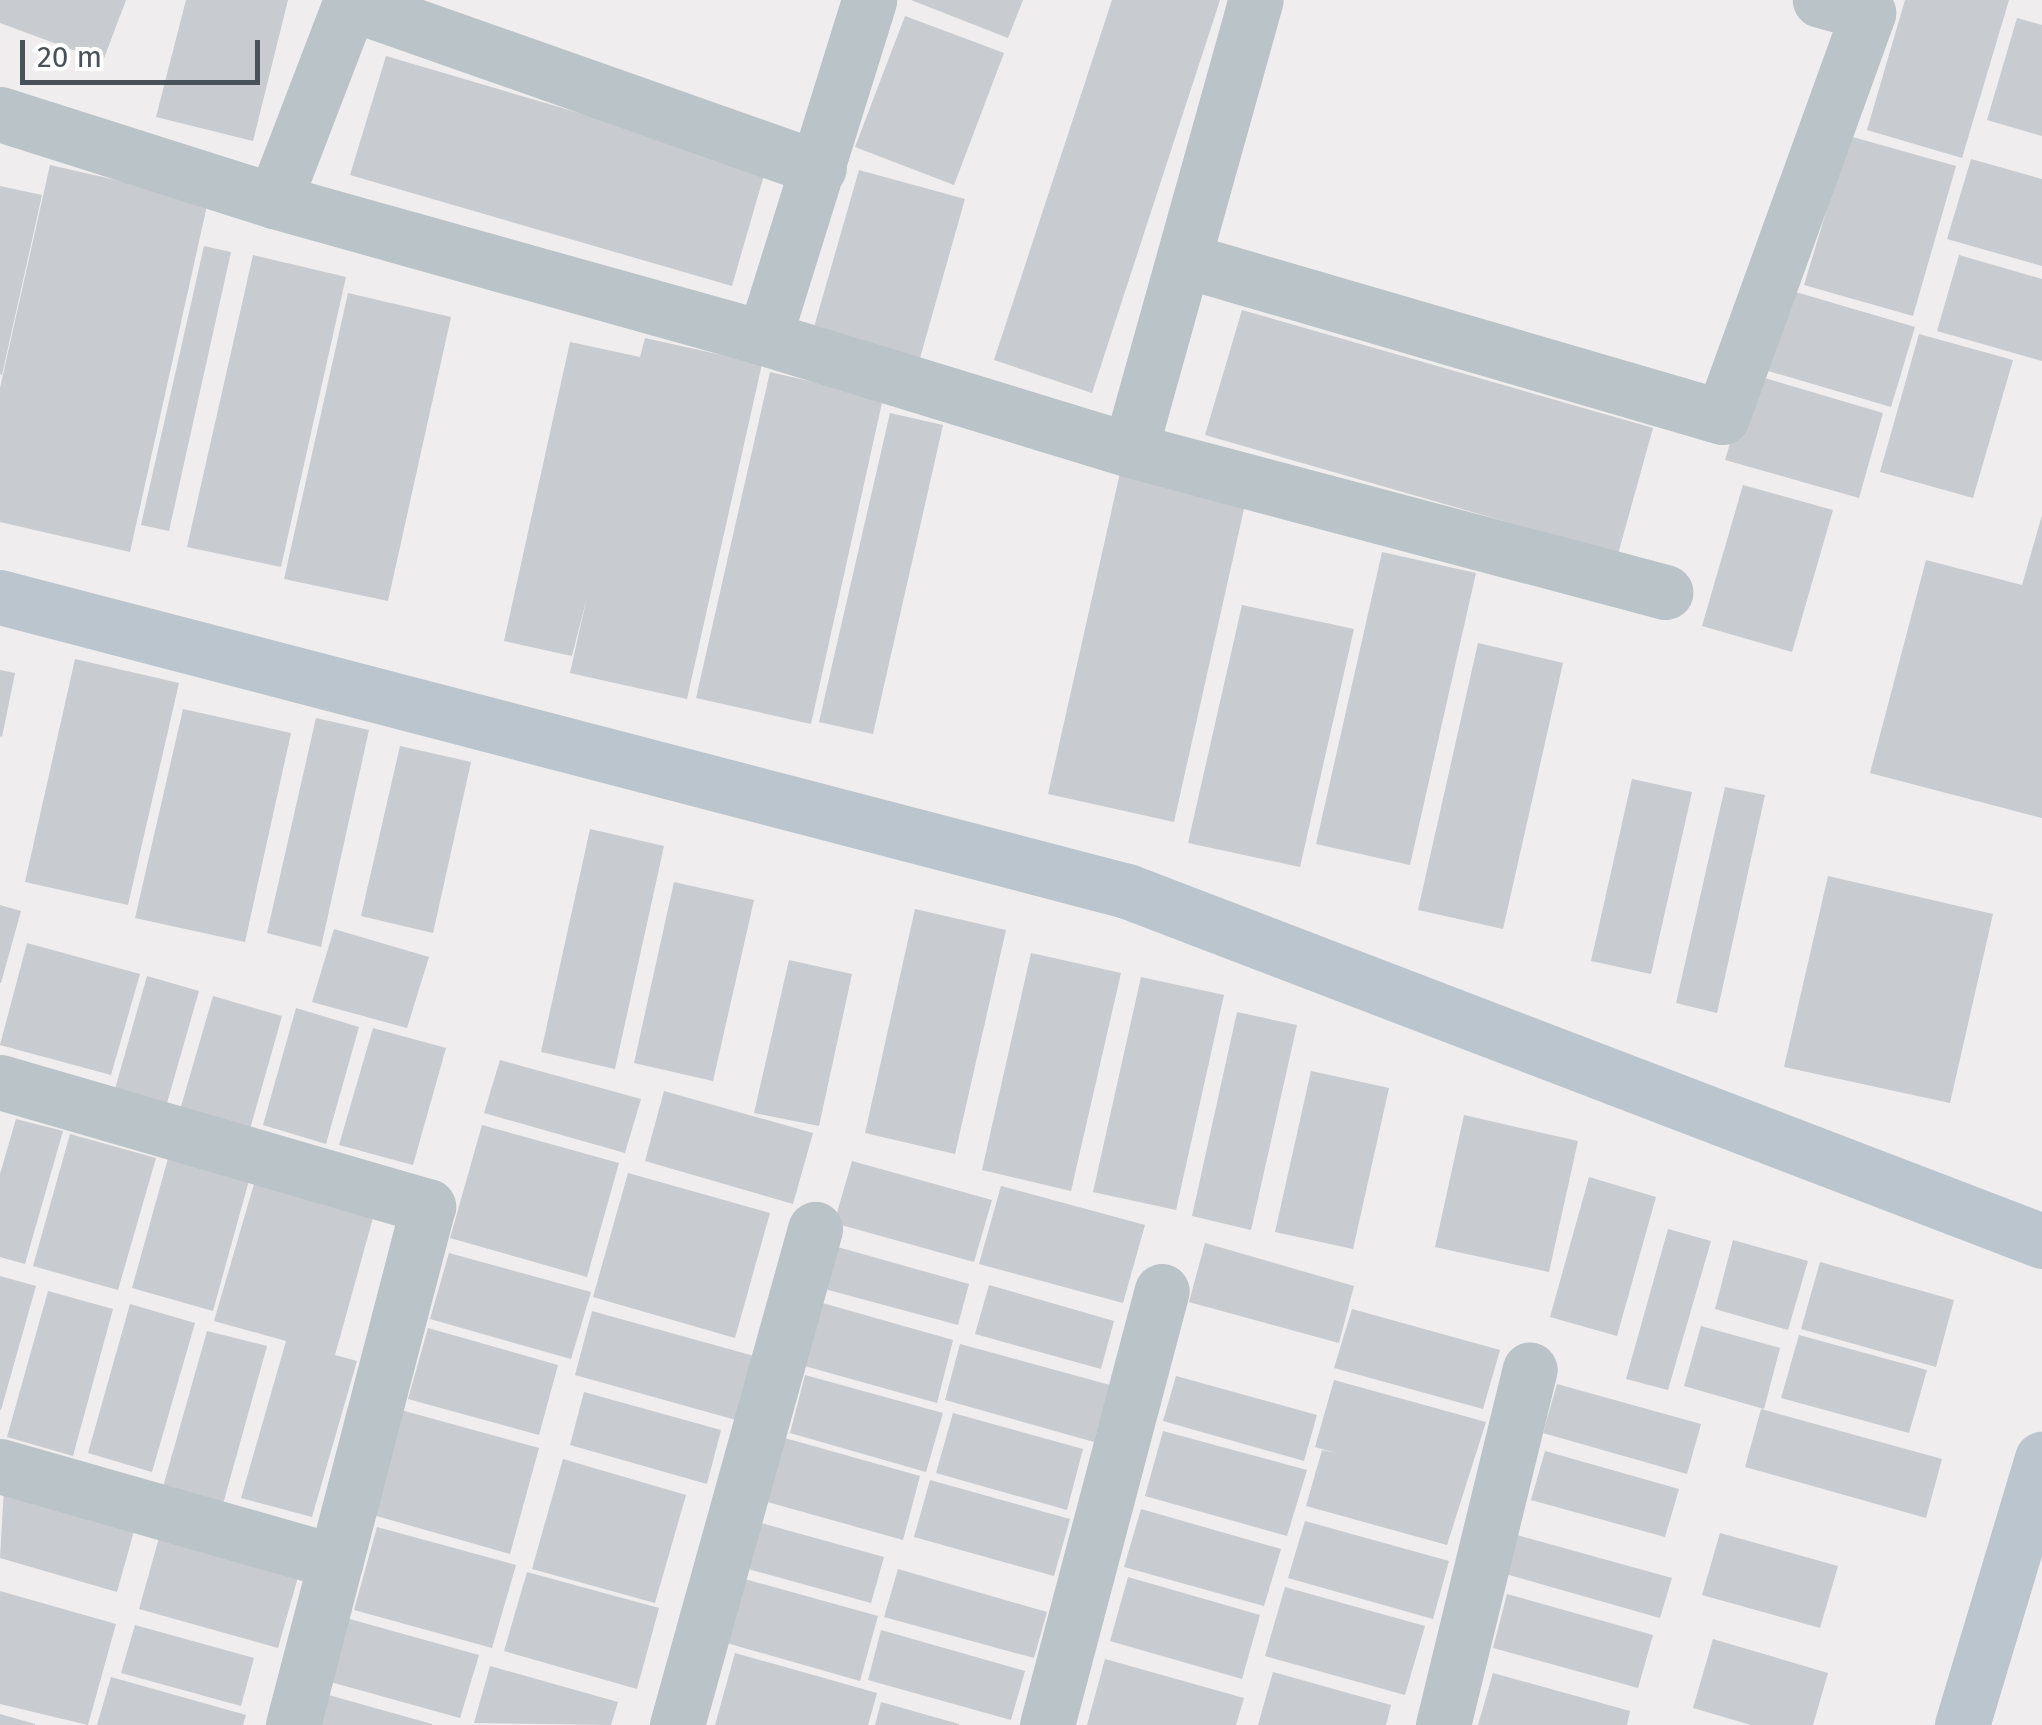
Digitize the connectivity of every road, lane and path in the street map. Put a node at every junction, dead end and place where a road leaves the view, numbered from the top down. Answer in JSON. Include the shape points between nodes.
{"nodes":[{"id":1,"x":869,"y":0,"type":"edge"},
{"id":2,"x":1256,"y":0,"type":"edge"},
{"id":3,"x":1820,"y":0,"type":"edge"},
{"id":4,"x":350,"y":1,"type":"edge"},
{"id":5,"x":0,"y":114,"type":"edge"},
{"id":6,"x":819,"y":168,"type":"junction"},
{"id":7,"x":274,"y":201,"type":"junction"},
{"id":8,"x":1184,"y":260,"type":"junction"},
{"id":9,"x":764,"y":338,"type":"junction"},
{"id":10,"x":1130,"y":450,"type":"junction"},
{"id":11,"x":1665,"y":592,"type":"dead end"},
{"id":12,"x":0,"y":597,"type":"edge"},
{"id":13,"x":0,"y":1082,"type":"edge"},
{"id":14,"x":815,"y":1229,"type":"dead end"},
{"id":15,"x":2042,"y":1241,"type":"edge"},
{"id":16,"x":1162,"y":1290,"type":"dead end"},
{"id":17,"x":1530,"y":1370,"type":"dead end"},
{"id":18,"x":2042,"y":1459,"type":"edge"},
{"id":19,"x":0,"y":1466,"type":"edge"},
{"id":20,"x":336,"y":1562,"type":"junction"},
{"id":21,"x":293,"y":1725,"type":"edge"},
{"id":22,"x":678,"y":1725,"type":"edge"},
{"id":23,"x":1047,"y":1725,"type":"edge"},
{"id":24,"x":1443,"y":1725,"type":"edge"},
{"id":25,"x":1962,"y":1725,"type":"edge"}],
"edges":[{"from":1,"to":6,"type":"street"},
{"from":2,"to":8,"type":"street"},
{"from":3,"to":8,"type":"street","via":[[1868,13],[1722,418]]},
{"from":4,"to":6,"type":"street"},
{"from":4,"to":7,"type":"street"},
{"from":5,"to":7,"type":"street"},
{"from":6,"to":9,"type":"street"},
{"from":7,"to":9,"type":"street"},
{"from":8,"to":10,"type":"street"},
{"from":9,"to":10,"type":"street"},
{"from":10,"to":11,"type":"street"},
{"from":12,"to":15,"type":"street","via":[[1127,891]]},
{"from":13,"to":20,"type":"street","via":[[428,1206]]},
{"from":14,"to":22,"type":"street"},
{"from":16,"to":23,"type":"street"},
{"from":17,"to":24,"type":"street"},
{"from":18,"to":25,"type":"street"},
{"from":19,"to":20,"type":"street"},
{"from":20,"to":21,"type":"street"}]}
